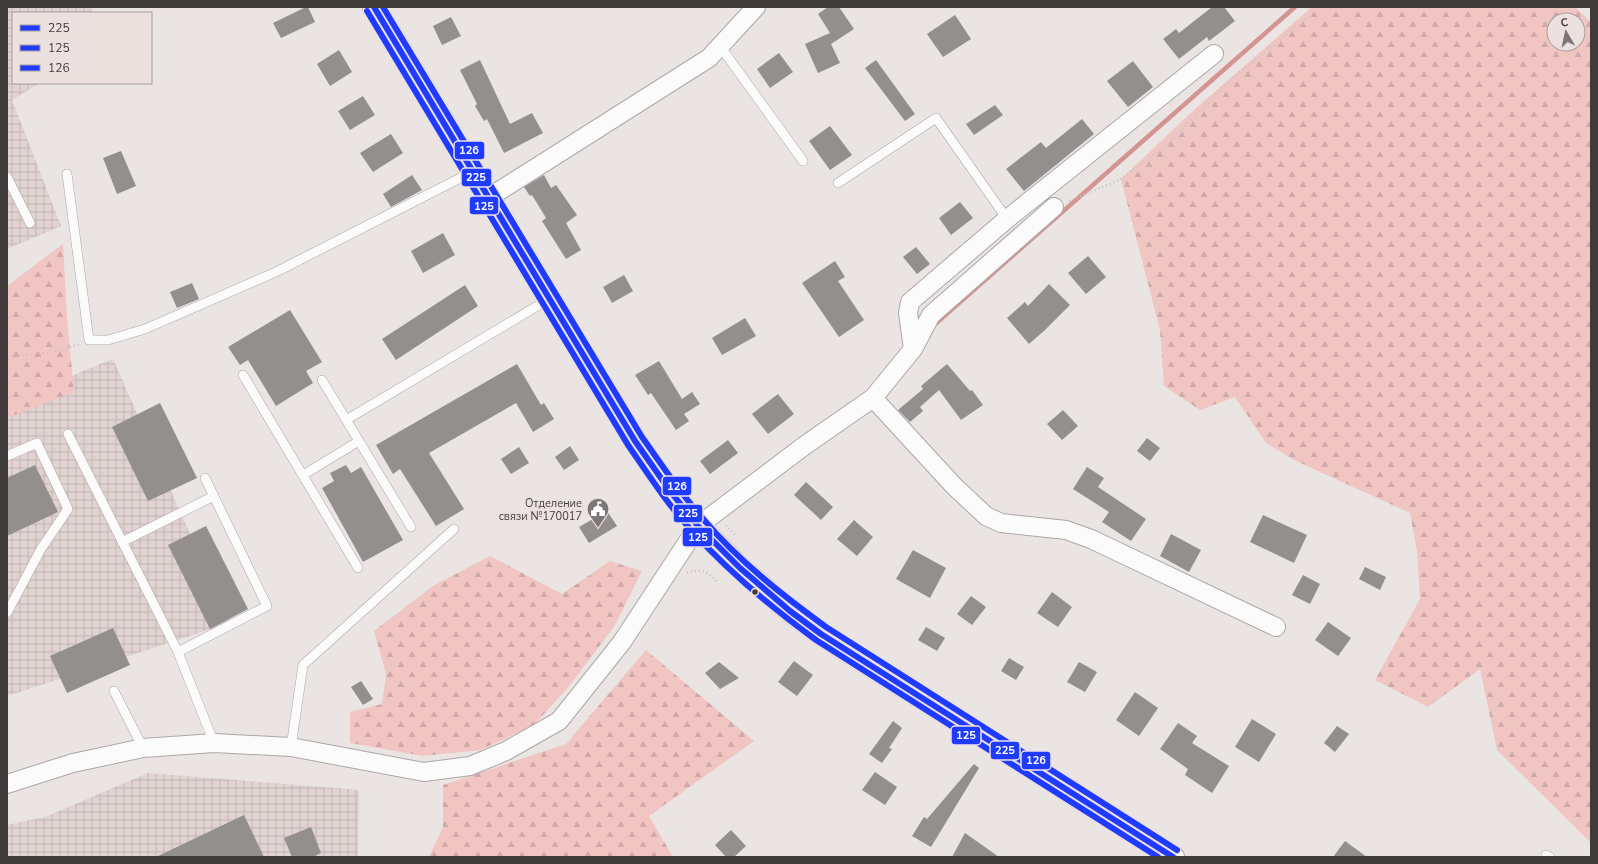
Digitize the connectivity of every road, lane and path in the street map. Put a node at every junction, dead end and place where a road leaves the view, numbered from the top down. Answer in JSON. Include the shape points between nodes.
{"nodes":[{"id":1,"x":374,"y":7,"type":"edge"},
{"id":2,"x":756,"y":7,"type":"edge"},
{"id":3,"x":1311,"y":15,"type":"dead end"},
{"id":4,"x":720,"y":46,"type":"junction"},
{"id":5,"x":1214,"y":54,"type":"dead end"},
{"id":6,"x":803,"y":161,"type":"dead end"},
{"id":7,"x":472,"y":172,"type":"junction"},
{"id":8,"x":67,"y":174,"type":"dead end"},
{"id":9,"x":7,"y":177,"type":"edge"},
{"id":10,"x":838,"y":183,"type":"dead end"},
{"id":11,"x":488,"y":198,"type":"junction"},
{"id":12,"x":1054,"y":207,"type":"joint"},
{"id":13,"x":1007,"y":219,"type":"junction"},
{"id":14,"x":30,"y":223,"type":"dead end"},
{"id":15,"x":549,"y":298,"type":"junction"},
{"id":16,"x":89,"y":340,"type":"junction"},
{"id":17,"x":913,"y":349,"type":"junction"},
{"id":18,"x":7,"y":356,"type":"edge"},
{"id":19,"x":243,"y":375,"type":"dead end"},
{"id":20,"x":322,"y":380,"type":"dead end"},
{"id":21,"x":873,"y":398,"type":"junction"},
{"id":22,"x":346,"y":420,"type":"junction"},
{"id":23,"x":68,"y":434,"type":"dead end"},
{"id":24,"x":360,"y":441,"type":"junction"},
{"id":25,"x":7,"y":456,"type":"edge"},
{"id":26,"x":303,"y":475,"type":"junction"},
{"id":27,"x":205,"y":478,"type":"dead end"},
{"id":28,"x":214,"y":496,"type":"junction"},
{"id":29,"x":698,"y":526,"type":"junction"},
{"id":30,"x":411,"y":527,"type":"dead end"},
{"id":31,"x":454,"y":529,"type":"dead end"},
{"id":32,"x":122,"y":542,"type":"junction"},
{"id":33,"x":358,"y":568,"type":"dead end"},
{"id":34,"x":685,"y":574,"type":"dead end"},
{"id":35,"x":716,"y":581,"type":"dead end"},
{"id":36,"x":7,"y":613,"type":"edge"},
{"id":37,"x":1276,"y":627,"type":"dead end"},
{"id":38,"x":178,"y":652,"type":"junction"},
{"id":39,"x":114,"y":691,"type":"dead end"},
{"id":40,"x":214,"y":743,"type":"junction"},
{"id":41,"x":291,"y":747,"type":"junction"},
{"id":42,"x":143,"y":748,"type":"junction"},
{"id":43,"x":7,"y":784,"type":"edge"},
{"id":44,"x":1173,"y":857,"type":"edge"}],
"edges":[{"from":1,"to":7,"type":"main road"},
{"from":2,"to":4,"type":"street"},
{"from":3,"to":12,"type":"path","via":[[1228,82],[1166,146],[1117,181]]},
{"from":4,"to":6,"type":"lane"},
{"from":4,"to":11,"type":"street","via":[[709,58]]},
{"from":5,"to":13,"type":"street"},
{"from":7,"to":11,"type":"main road"},
{"from":7,"to":16,"type":"lane","via":[[264,277],[145,329],[108,340]]},
{"from":8,"to":16,"type":"lane"},
{"from":9,"to":14,"type":"lane"},
{"from":10,"to":13,"type":"lane","via":[[936,118]]},
{"from":11,"to":15,"type":"main road"},
{"from":12,"to":17,"type":"street","via":[[931,315]]},
{"from":13,"to":17,"type":"street","via":[[910,302],[908,313]]},
{"from":15,"to":22,"type":"lane"},
{"from":15,"to":29,"type":"main road","via":[[643,454]]},
{"from":16,"to":18,"type":"path","via":[[62,351]]},
{"from":17,"to":21,"type":"street"},
{"from":19,"to":26,"type":"lane"},
{"from":20,"to":22,"type":"lane"},
{"from":21,"to":29,"type":"street"},
{"from":21,"to":37,"type":"street","via":[[954,486],[986,516],[1001,523],[1066,530],[1090,539]]},
{"from":22,"to":24,"type":"lane"},
{"from":23,"to":32,"type":"lane"},
{"from":24,"to":26,"type":"lane"},
{"from":24,"to":30,"type":"lane"},
{"from":25,"to":36,"type":"lane","via":[[37,444],[68,510],[41,549]]},
{"from":26,"to":33,"type":"lane"},
{"from":27,"to":28,"type":"lane"},
{"from":28,"to":32,"type":"lane"},
{"from":28,"to":38,"type":"lane","via":[[267,606]]},
{"from":29,"to":41,"type":"street","via":[[622,642],[559,721],[506,751],[470,766],[424,772]]},
{"from":29,"to":44,"type":"main road","via":[[763,589],[821,634]]},
{"from":31,"to":41,"type":"lane","via":[[303,665]]},
{"from":32,"to":38,"type":"lane"},
{"from":34,"to":35,"type":"path","via":[[694,570],[705,571]]},
{"from":38,"to":40,"type":"lane"},
{"from":39,"to":42,"type":"lane"},
{"from":40,"to":41,"type":"street"},
{"from":40,"to":42,"type":"street"},
{"from":42,"to":43,"type":"street","via":[[73,763]]}]}
